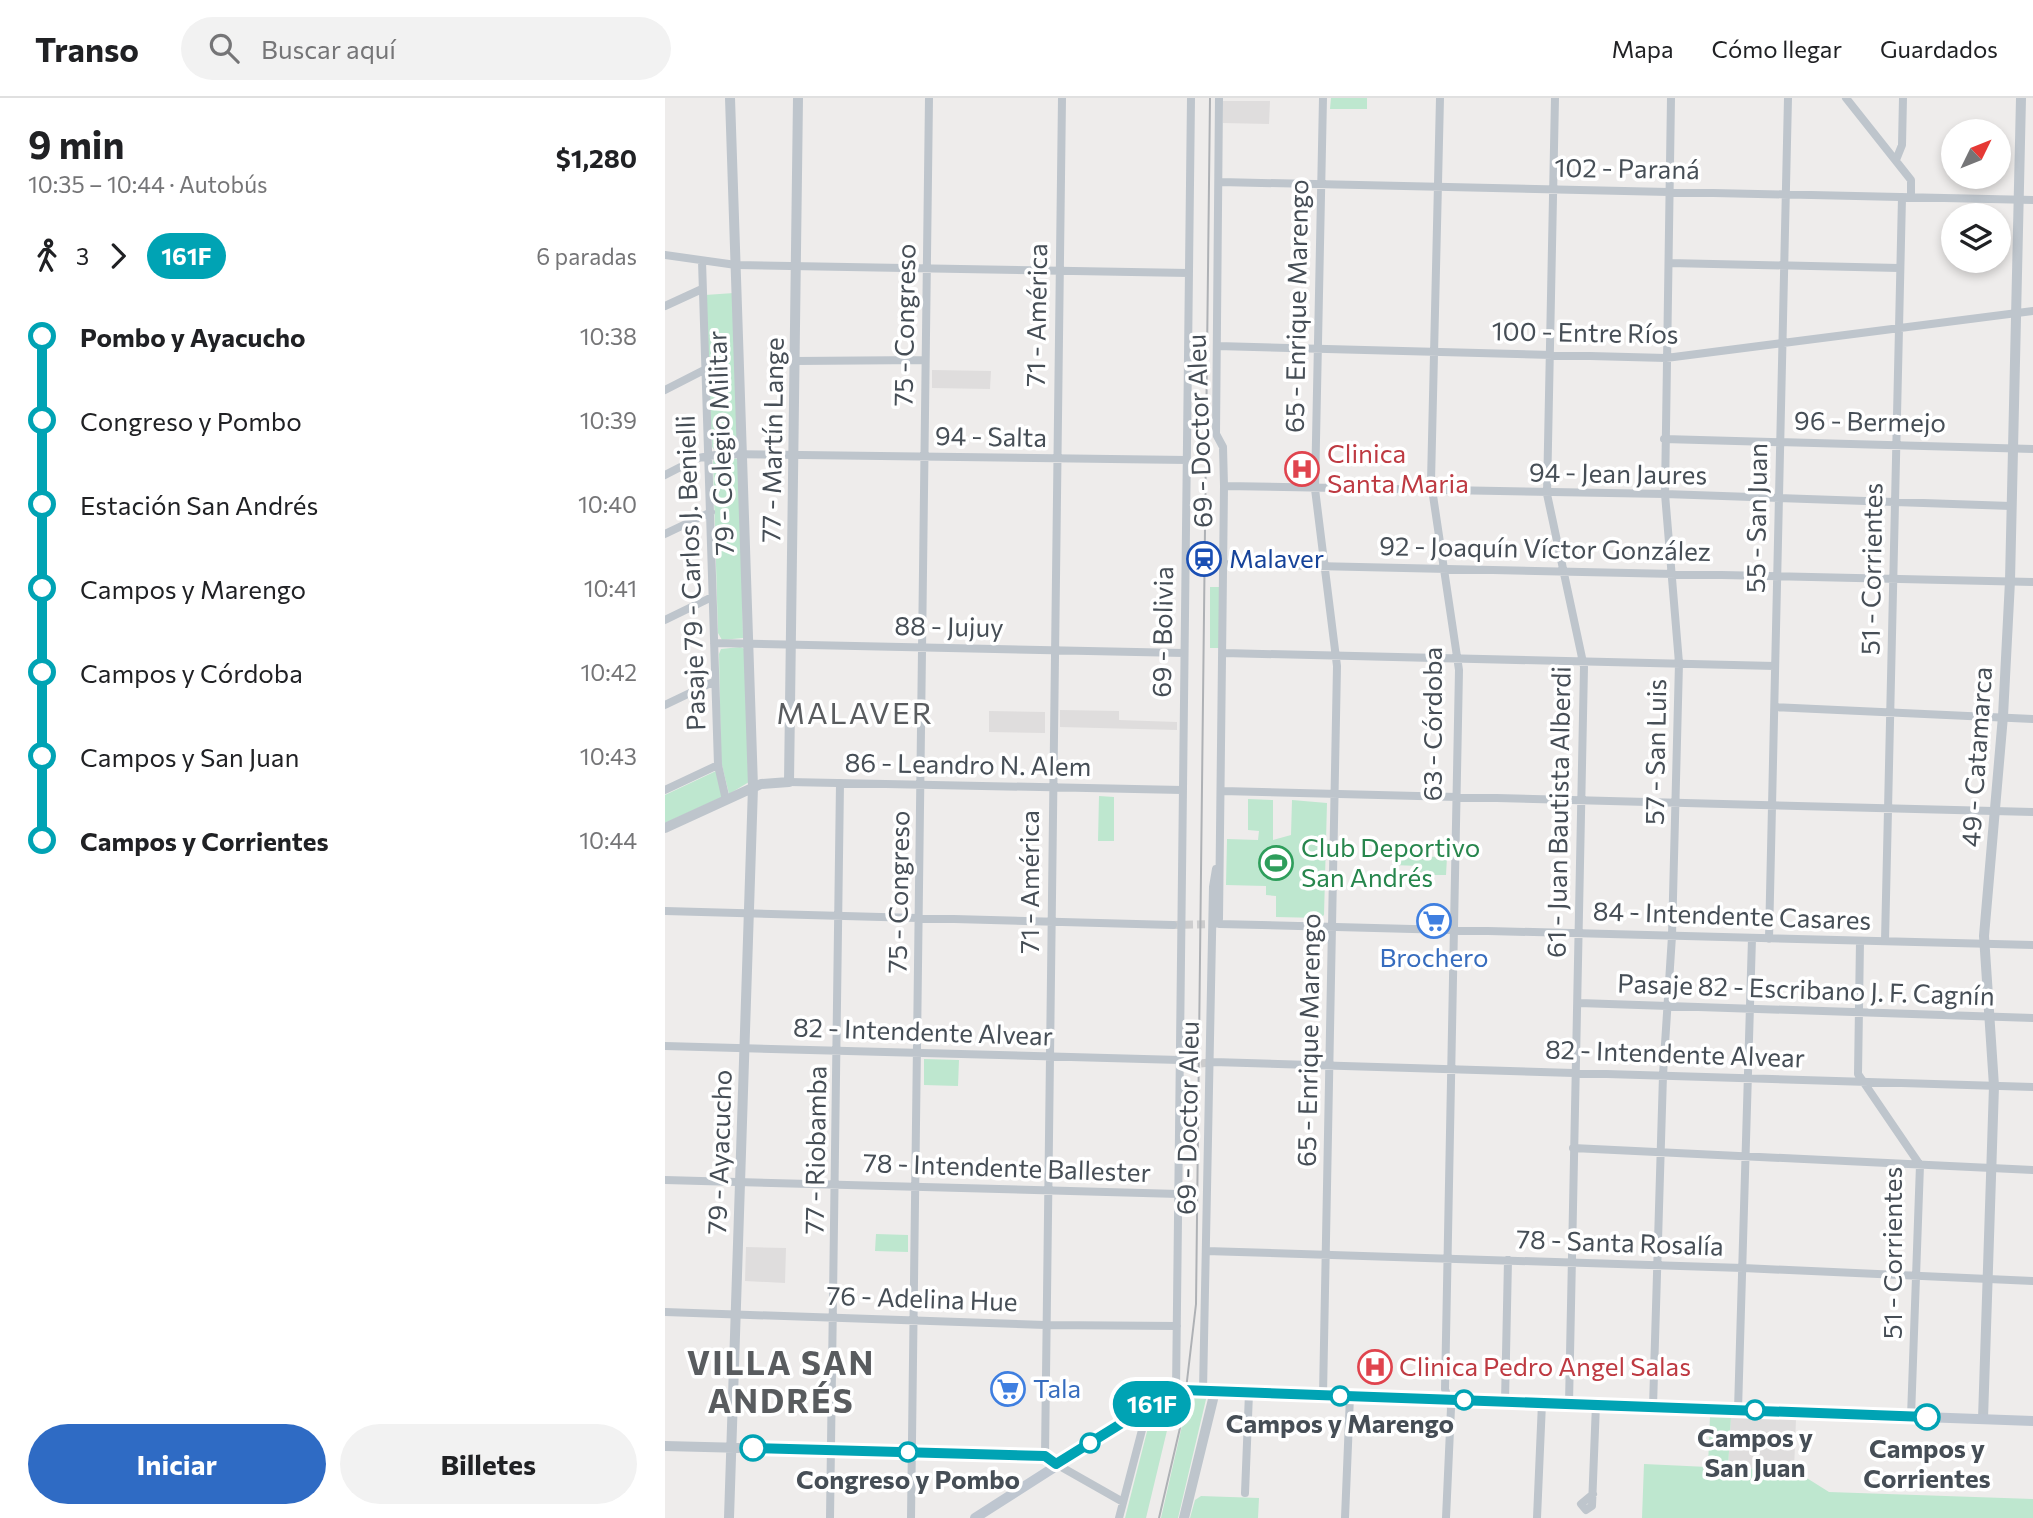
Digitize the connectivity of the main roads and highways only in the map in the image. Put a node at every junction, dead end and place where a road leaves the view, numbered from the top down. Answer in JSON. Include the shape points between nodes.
{"nodes":[{"id":1,"x":2033,"y":1421,"type":"edge"},
{"id":2,"x":975,"y":1518,"type":"edge"}],
"edges":[{"from":1,"to":2,"type":"main road","via":[[1176,1391]]}]}
